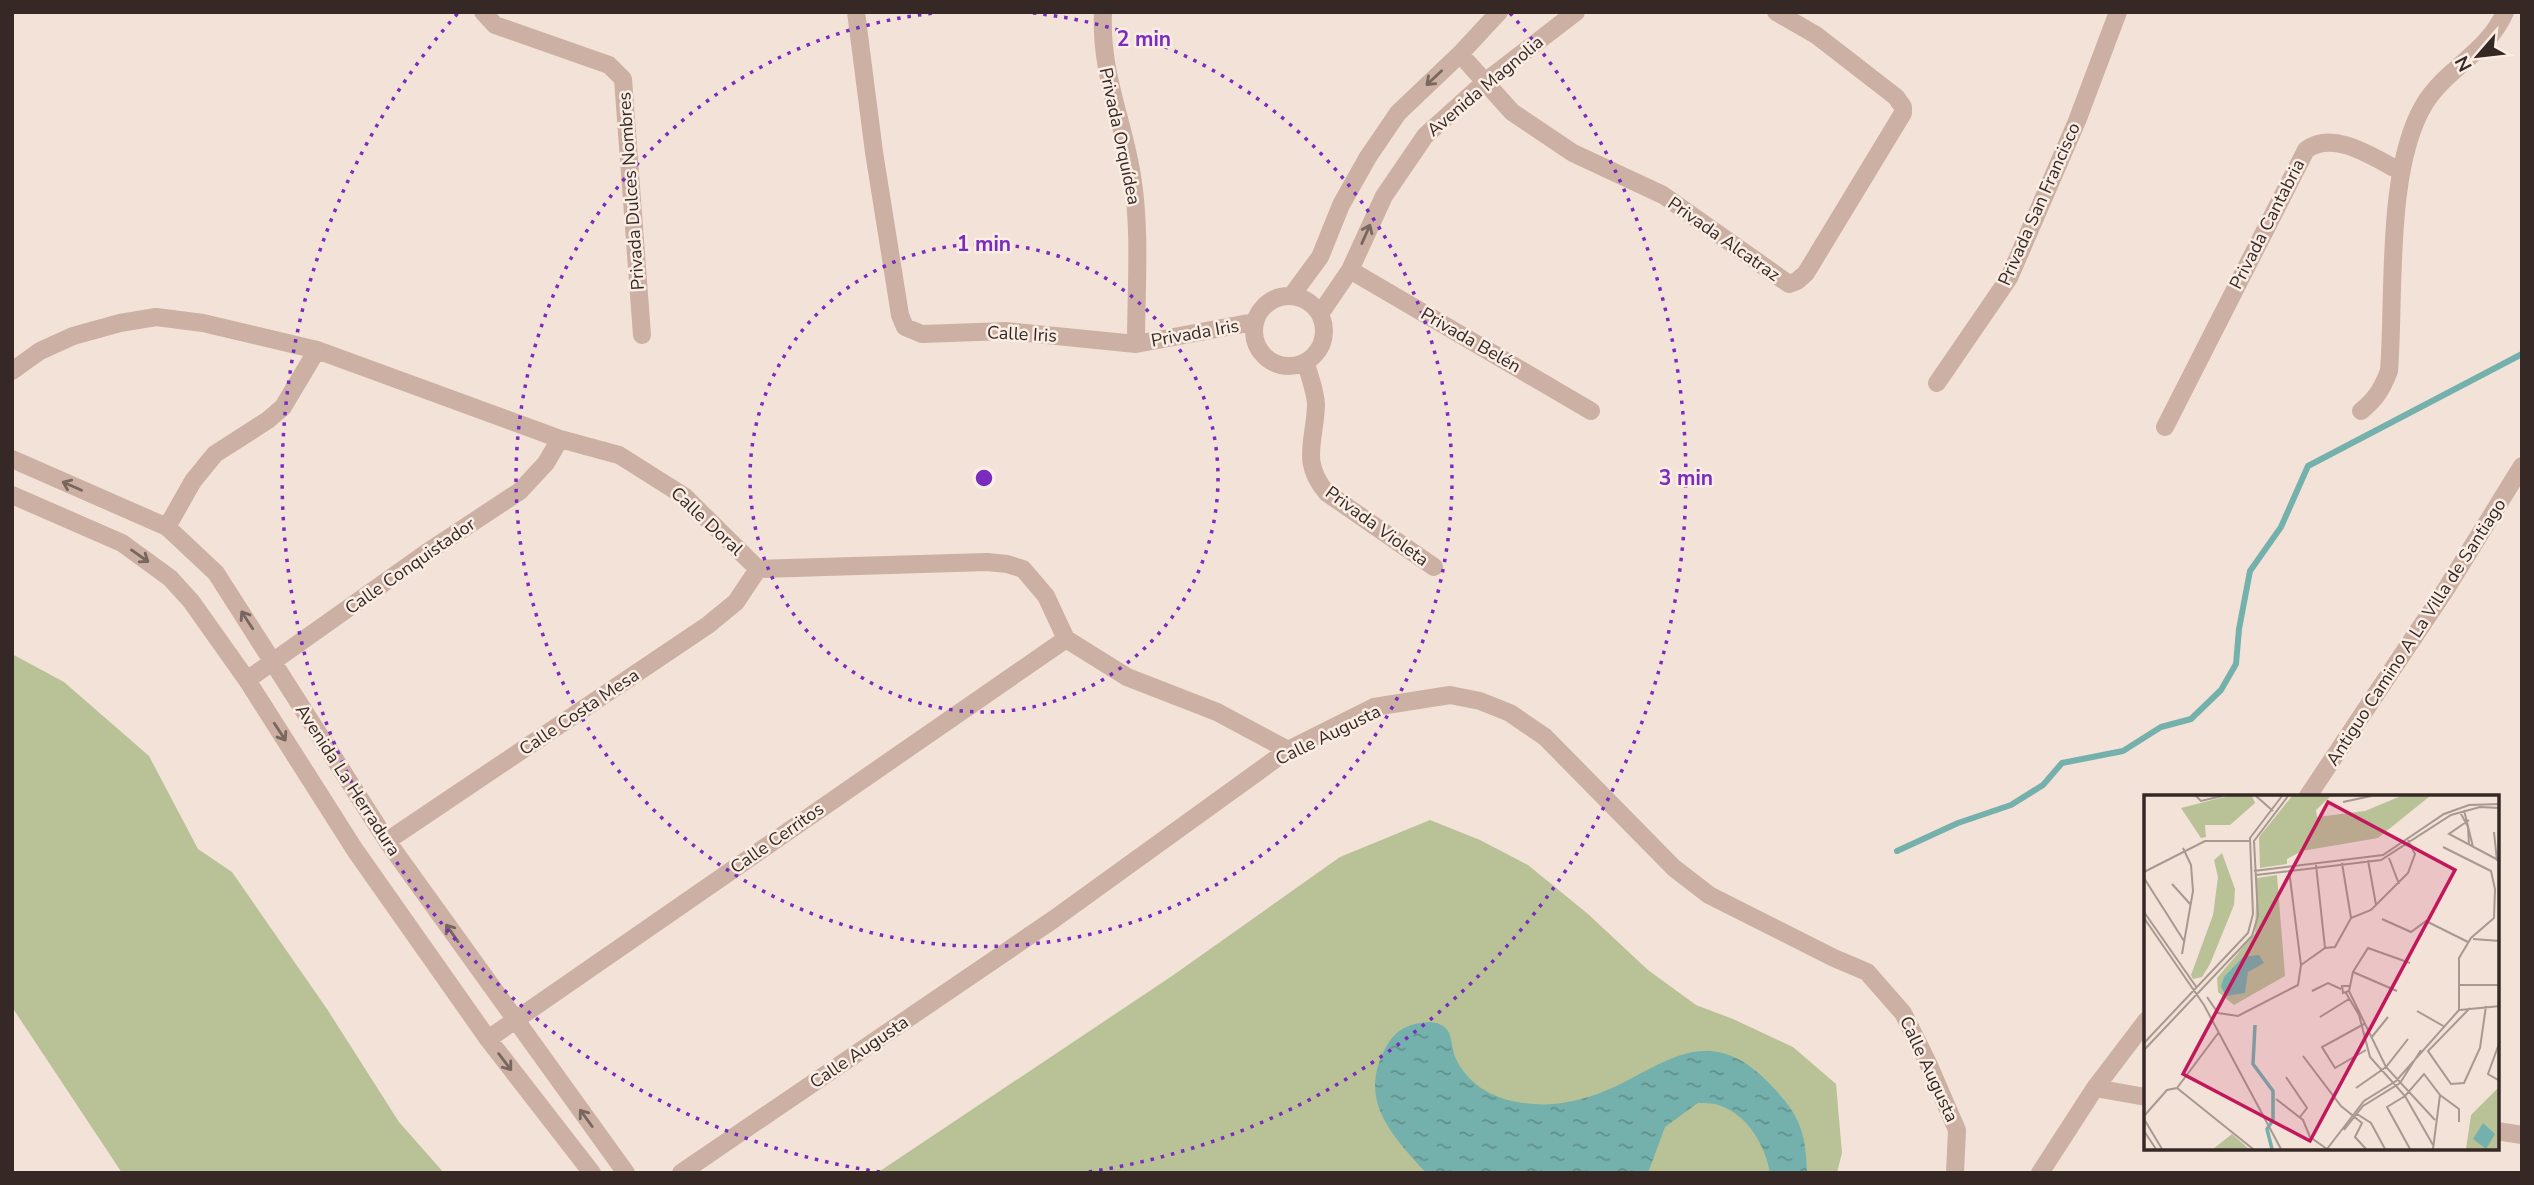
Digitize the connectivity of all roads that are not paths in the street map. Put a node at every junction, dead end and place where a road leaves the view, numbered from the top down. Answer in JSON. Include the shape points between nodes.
{"nodes":[{"id":1,"x":483,"y":12,"type":"edge"},
{"id":2,"x":856,"y":12,"type":"edge"},
{"id":3,"x":1102,"y":12,"type":"edge"},
{"id":4,"x":1499,"y":12,"type":"edge"},
{"id":5,"x":1576,"y":12,"type":"edge"},
{"id":6,"x":1776,"y":12,"type":"edge"},
{"id":7,"x":2118,"y":12,"type":"edge"},
{"id":8,"x":2505,"y":12,"type":"edge"},
{"id":9,"x":1460,"y":54,"type":"junction"},
{"id":10,"x":1485,"y":82,"type":"junction"},
{"id":11,"x":2400,"y":171,"type":"junction"},
{"id":12,"x":1350,"y":270,"type":"junction"},
{"id":13,"x":1292,"y":295,"type":"junction"},
{"id":14,"x":1320,"y":314,"type":"junction"},
{"id":15,"x":1254,"y":322,"type":"junction"},
{"id":16,"x":642,"y":335,"type":"dead end"},
{"id":17,"x":1136,"y":344,"type":"junction"},
{"id":18,"x":317,"y":350,"type":"junction"},
{"id":19,"x":1306,"y":363,"type":"junction"},
{"id":20,"x":12,"y":371,"type":"edge"},
{"id":21,"x":1937,"y":383,"type":"dead end"},
{"id":22,"x":1591,"y":411,"type":"dead end"},
{"id":23,"x":2361,"y":411,"type":"dead end"},
{"id":24,"x":2165,"y":427,"type":"dead end"},
{"id":25,"x":560,"y":439,"type":"junction"},
{"id":26,"x":12,"y":459,"type":"edge"},
{"id":27,"x":2522,"y":466,"type":"edge"},
{"id":28,"x":12,"y":495,"type":"edge"},
{"id":29,"x":167,"y":527,"type":"junction"},
{"id":30,"x":1434,"y":567,"type":"dead end"},
{"id":31,"x":758,"y":569,"type":"junction"},
{"id":32,"x":1066,"y":639,"type":"junction"},
{"id":33,"x":274,"y":660,"type":"junction"},
{"id":34,"x":247,"y":680,"type":"junction"},
{"id":35,"x":1288,"y":750,"type":"junction"},
{"id":36,"x":2309,"y":795,"type":"edge"},
{"id":37,"x":387,"y":841,"type":"junction"},
{"id":38,"x":514,"y":1020,"type":"junction"},
{"id":39,"x":2144,"y":1024,"type":"edge"},
{"id":40,"x":488,"y":1039,"type":"junction"},
{"id":41,"x":2095,"y":1088,"type":"junction"},
{"id":42,"x":2144,"y":1097,"type":"edge"},
{"id":43,"x":2499,"y":1131,"type":"edge"},
{"id":44,"x":2522,"y":1135,"type":"edge"},
{"id":45,"x":592,"y":1173,"type":"edge"},
{"id":46,"x":626,"y":1173,"type":"edge"},
{"id":47,"x":681,"y":1173,"type":"edge"},
{"id":48,"x":1955,"y":1173,"type":"edge"},
{"id":49,"x":2040,"y":1173,"type":"edge"}],
"edges":[{"from":1,"to":16,"type":"street","name":"Privada Dulces Nombres","via":[[495,25],[609,65],[623,79]]},
{"from":2,"to":17,"type":"street","name":"Calle Iris","via":[[902,323],[922,334],[1006,331]]},
{"from":3,"to":17,"type":"street","name":"Privada Orquídea","via":[[1102,51],[1137,213]]},
{"from":4,"to":9,"type":"street","name":"Avenida Magnolia"},
{"from":5,"to":10,"type":"street","name":"Avenida Magnolia"},
{"from":6,"to":10,"type":"street","name":"Privada Alcatraz","via":[[1816,35],[1896,97],[1903,113],[1806,273],[1789,284],[1663,195],[1573,153],[1512,112]]},
{"from":7,"to":21,"type":"street","name":"Privada San Francisco","via":[[2009,278]]},
{"from":8,"to":11,"type":"street","via":[[2482,48],[2437,86],[2423,105]]},
{"from":9,"to":10,"type":"street","name":"Privada Alcatraz"},
{"from":9,"to":13,"type":"street","name":"Avenida Magnolia","one_way":true,"via":[[1398,113],[1368,156],[1320,257]]},
{"from":12,"to":10,"type":"street","name":"Avenida Magnolia","one_way":true,"via":[[1384,196],[1406,161],[1425,136]]},
{"from":11,"to":23,"type":"street","via":[[2389,371],[2382,390]]},
{"from":11,"to":24,"type":"street","name":"Privada Cantabria","via":[[2343,145],[2327,142],[2306,150]]},
{"from":12,"to":14,"type":"street","name":"Avenida Magnolia"},
{"from":12,"to":22,"type":"street","name":"Privada Belén"},
{"from":13,"to":14,"type":"street","via":[[1304,298]]},
{"from":13,"to":15,"type":"street","via":[[1268,302]]},
{"from":14,"to":19,"type":"street","via":[[1324,336],[1315,356]]},
{"from":15,"to":17,"type":"street","name":"Privada Iris"},
{"from":15,"to":19,"type":"street","via":[[1253,334],[1264,356],[1284,366]]},
{"from":18,"to":20,"type":"street","name":"Calle Doral","via":[[204,323],[156,317],[73,336]]},
{"from":18,"to":25,"type":"street","name":"Calle Doral"},
{"from":18,"to":29,"type":"street","via":[[283,407],[215,454],[192,481]]},
{"from":19,"to":30,"type":"street","name":"Privada Violeta","via":[[1316,403],[1309,457],[1318,483]]},
{"from":25,"to":31,"type":"street","name":"Calle Doral","via":[[619,455],[651,473],[684,496]]},
{"from":25,"to":33,"type":"street","name":"Calle Conquistador","via":[[546,463],[520,491]]},
{"from":29,"to":26,"type":"street","name":"Avenida La Herradura","one_way":true},
{"from":27,"to":36,"type":"street","name":"Antiguo Camino A La Villa de Santiago"},
{"from":28,"to":34,"type":"street","name":"Avenida La Herradura","one_way":true,"via":[[122,543],[170,578]]},
{"from":33,"to":29,"type":"street","name":"Avenida La Herradura","one_way":true,"via":[[216,573]]},
{"from":31,"to":32,"type":"street","name":"Calle Doral","via":[[1007,564],[1023,569],[1033,579]]},
{"from":31,"to":37,"type":"street","name":"Calle Costa Mesa","via":[[736,602],[708,625]]},
{"from":32,"to":35,"type":"street","via":[[1126,677],[1217,712]]},
{"from":32,"to":38,"type":"street","name":"Calle Cerritos"},
{"from":33,"to":34,"type":"street","name":"Calle Conquistador"},
{"from":33,"to":37,"type":"street","name":"Avenida La Herradura","via":[[296,702]]},
{"from":34,"to":40,"type":"street","name":"Avenida La Herradura","one_way":true,"via":[[355,850]]},
{"from":35,"to":47,"type":"street","name":"Calle Augusta","via":[[1054,919]]},
{"from":35,"to":48,"type":"street","name":"Calle Augusta","via":[[1374,707],[1450,695],[1510,713],[1545,737],[1674,868],[1709,895],[1867,972],[1903,1013],[1928,1063],[1957,1130]]},
{"from":38,"to":37,"type":"street","name":"Avenida La Herradura","one_way":true},
{"from":38,"to":40,"type":"street","name":"Calle Cerritos"},
{"from":46,"to":38,"type":"street","name":"Avenida La Herradura","one_way":true},
{"from":39,"to":41,"type":"street"},
{"from":40,"to":45,"type":"street","name":"Avenida La Herradura","one_way":true},
{"from":41,"to":42,"type":"street"},
{"from":41,"to":49,"type":"street"},
{"from":43,"to":44,"type":"street"}]}
